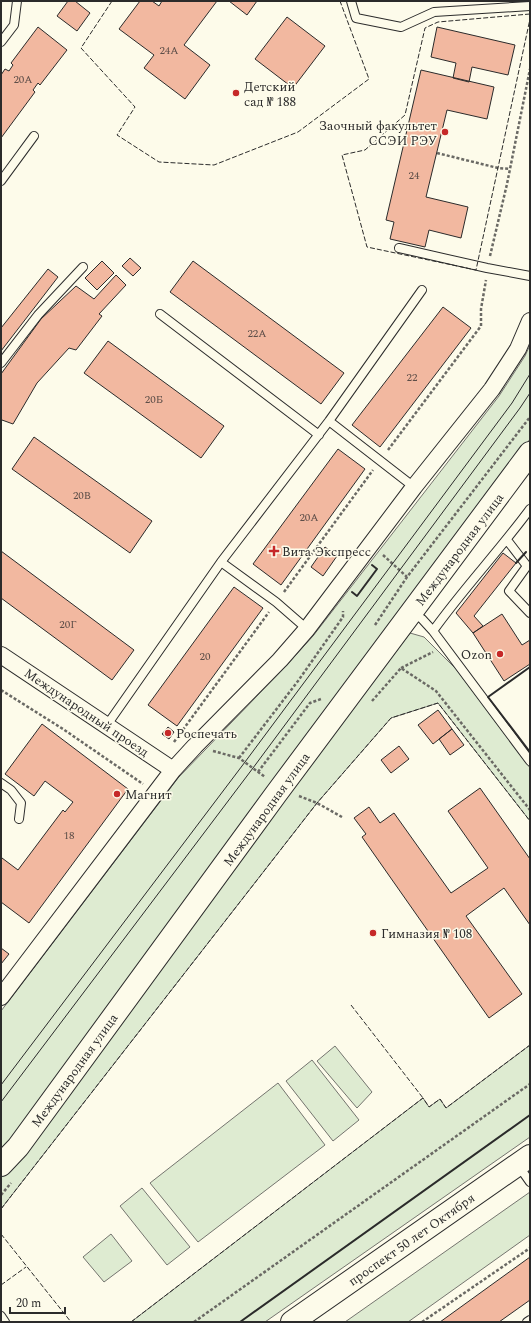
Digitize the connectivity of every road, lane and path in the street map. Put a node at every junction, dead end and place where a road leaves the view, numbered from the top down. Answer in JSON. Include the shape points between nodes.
{"nodes":[{"id":1,"x":17,"y":1,"type":"edge"},
{"id":2,"x":350,"y":1,"type":"edge"},
{"id":3,"x":530,"y":6,"type":"edge"},
{"id":4,"x":1,"y":42,"type":"edge"},
{"id":5,"x":530,"y":69,"type":"edge"},
{"id":6,"x":34,"y":136,"type":"dead end"},
{"id":7,"x":437,"y":153,"type":"dead end"},
{"id":8,"x":510,"y":169,"type":"junction"},
{"id":9,"x":1,"y":181,"type":"edge"},
{"id":10,"x":399,"y":248,"type":"dead end"},
{"id":11,"x":83,"y":267,"type":"dead end"},
{"id":12,"x":487,"y":268,"type":"junction"},
{"id":13,"x":530,"y":276,"type":"edge"},
{"id":14,"x":422,"y":290,"type":"dead end"},
{"id":15,"x":160,"y":314,"type":"dead end"},
{"id":16,"x":530,"y":321,"type":"edge"},
{"id":17,"x":1,"y":363,"type":"edge"},
{"id":18,"x":530,"y":417,"type":"edge"},
{"id":19,"x":329,"y":421,"type":"junction"},
{"id":20,"x":318,"y":435,"type":"junction"},
{"id":21,"x":530,"y":453,"type":"edge"},
{"id":22,"x":380,"y":460,"type":"junction"},
{"id":23,"x":414,"y":487,"type":"junction"},
{"id":24,"x":530,"y":509,"type":"edge"},
{"id":25,"x":507,"y":540,"type":"junction"},
{"id":26,"x":380,"y":552,"type":"dead end"},
{"id":27,"x":221,"y":562,"type":"junction"},
{"id":28,"x":407,"y":577,"type":"junction"},
{"id":29,"x":276,"y":602,"type":"junction"},
{"id":30,"x":418,"y":605,"type":"junction"},
{"id":31,"x":343,"y":610,"type":"dead end"},
{"id":32,"x":530,"y":613,"type":"edge"},
{"id":33,"x":373,"y":627,"type":"dead end"},
{"id":34,"x":307,"y":629,"type":"junction"},
{"id":35,"x":433,"y":631,"type":"junction"},
{"id":36,"x":444,"y":647,"type":"junction"},
{"id":37,"x":1,"y":655,"type":"edge"},
{"id":38,"x":401,"y":668,"type":"junction"},
{"id":39,"x":1,"y":690,"type":"edge"},
{"id":40,"x":327,"y":697,"type":"dead end"},
{"id":41,"x":372,"y":702,"type":"dead end"},
{"id":42,"x":107,"y":725,"type":"junction"},
{"id":43,"x":195,"y":746,"type":"junction"},
{"id":44,"x":238,"y":758,"type":"junction"},
{"id":45,"x":530,"y":761,"type":"edge"},
{"id":46,"x":173,"y":770,"type":"junction"},
{"id":47,"x":258,"y":772,"type":"junction"},
{"id":48,"x":1,"y":783,"type":"edge"},
{"id":49,"x":143,"y":784,"type":"dead end"},
{"id":50,"x":304,"y":790,"type":"dead end"},
{"id":51,"x":290,"y":792,"type":"junction"},
{"id":52,"x":530,"y":810,"type":"edge"},
{"id":53,"x":342,"y":817,"type":"dead end"},
{"id":54,"x":19,"y":819,"type":"dead end"},
{"id":55,"x":1,"y":996,"type":"edge"},
{"id":56,"x":530,"y":1084,"type":"edge"},
{"id":57,"x":524,"y":1160,"type":"edge"},
{"id":58,"x":1,"y":1165,"type":"edge"},
{"id":59,"x":530,"y":1182,"type":"edge"},
{"id":60,"x":530,"y":1248,"type":"edge"},
{"id":61,"x":1,"y":1316,"type":"edge"},
{"id":62,"x":530,"y":1320,"type":"edge"},
{"id":63,"x":5,"y":1322,"type":"edge"},
{"id":64,"x":194,"y":1322,"type":"edge"},
{"id":65,"x":292,"y":1322,"type":"edge"},
{"id":66,"x":422,"y":1322,"type":"edge"},
{"id":67,"x":527,"y":1322,"type":"edge"}],
"edges":[{"from":1,"to":4,"type":"lane","via":[[14,25]]},
{"from":2,"to":3,"type":"lane","via":[[356,18],[401,27],[434,12]]},
{"from":5,"to":8,"type":"path"},
{"from":6,"to":9,"type":"lane"},
{"from":7,"to":8,"type":"path"},
{"from":8,"to":12,"type":"path"},
{"from":10,"to":12,"type":"lane"},
{"from":11,"to":17,"type":"lane","via":[[38,315]]},
{"from":12,"to":13,"type":"lane"},
{"from":12,"to":22,"type":"path","via":[[481,326]]},
{"from":14,"to":19,"type":"lane"},
{"from":15,"to":20,"type":"lane"},
{"from":16,"to":23,"type":"street","via":[[518,350],[492,389]]},
{"from":18,"to":28,"type":"path"},
{"from":19,"to":20,"type":"lane"},
{"from":19,"to":22,"type":"lane"},
{"from":20,"to":27,"type":"lane"},
{"from":21,"to":30,"type":"street","name":"Международная улица"},
{"from":22,"to":23,"type":"lane"},
{"from":22,"to":29,"type":"path"},
{"from":23,"to":34,"type":"street"},
{"from":24,"to":25,"type":"lane"},
{"from":25,"to":32,"type":"lane","via":[[527,566],[509,591]]},
{"from":25,"to":35,"type":"lane","via":[[444,614]]},
{"from":26,"to":28,"type":"path"},
{"from":27,"to":29,"type":"lane"},
{"from":27,"to":42,"type":"lane"},
{"from":28,"to":30,"type":"path"},
{"from":28,"to":33,"type":"path"},
{"from":29,"to":34,"type":"lane"},
{"from":29,"to":43,"type":"path","via":[[180,734]]},
{"from":30,"to":35,"type":"lane","via":[[422,620]]},
{"from":30,"to":51,"type":"street","name":"Международная улица"},
{"from":31,"to":44,"type":"path","via":[[343,617],[330,636]]},
{"from":34,"to":43,"type":"street"},
{"from":35,"to":36,"type":"lane"},
{"from":36,"to":38,"type":"path"},
{"from":36,"to":45,"type":"lane"},
{"from":37,"to":42,"type":"street","name":"Международный проезд"},
{"from":38,"to":41,"type":"path"},
{"from":38,"to":52,"type":"path","via":[[436,691]]},
{"from":39,"to":49,"type":"path"},
{"from":40,"to":47,"type":"path","via":[[310,703]]},
{"from":42,"to":46,"type":"street","name":"Международный проезд"},
{"from":43,"to":44,"type":"path"},
{"from":43,"to":46,"type":"street"},
{"from":44,"to":47,"type":"path"},
{"from":46,"to":55,"type":"street"},
{"from":47,"to":51,"type":"path"},
{"from":48,"to":54,"type":"lane","via":[[11,790],[21,804]]},
{"from":50,"to":51,"type":"path"},
{"from":51,"to":53,"type":"path"},
{"from":51,"to":58,"type":"street","name":"Международная улица","via":[[18,1147]]},
{"from":56,"to":64,"type":"path"},
{"from":57,"to":59,"type":"lane"},
{"from":57,"to":65,"type":"street","name":"проспект 50 лет Октября"},
{"from":60,"to":66,"type":"path"},
{"from":61,"to":63,"type":"lane"},
{"from":62,"to":67,"type":"lane"}]}
